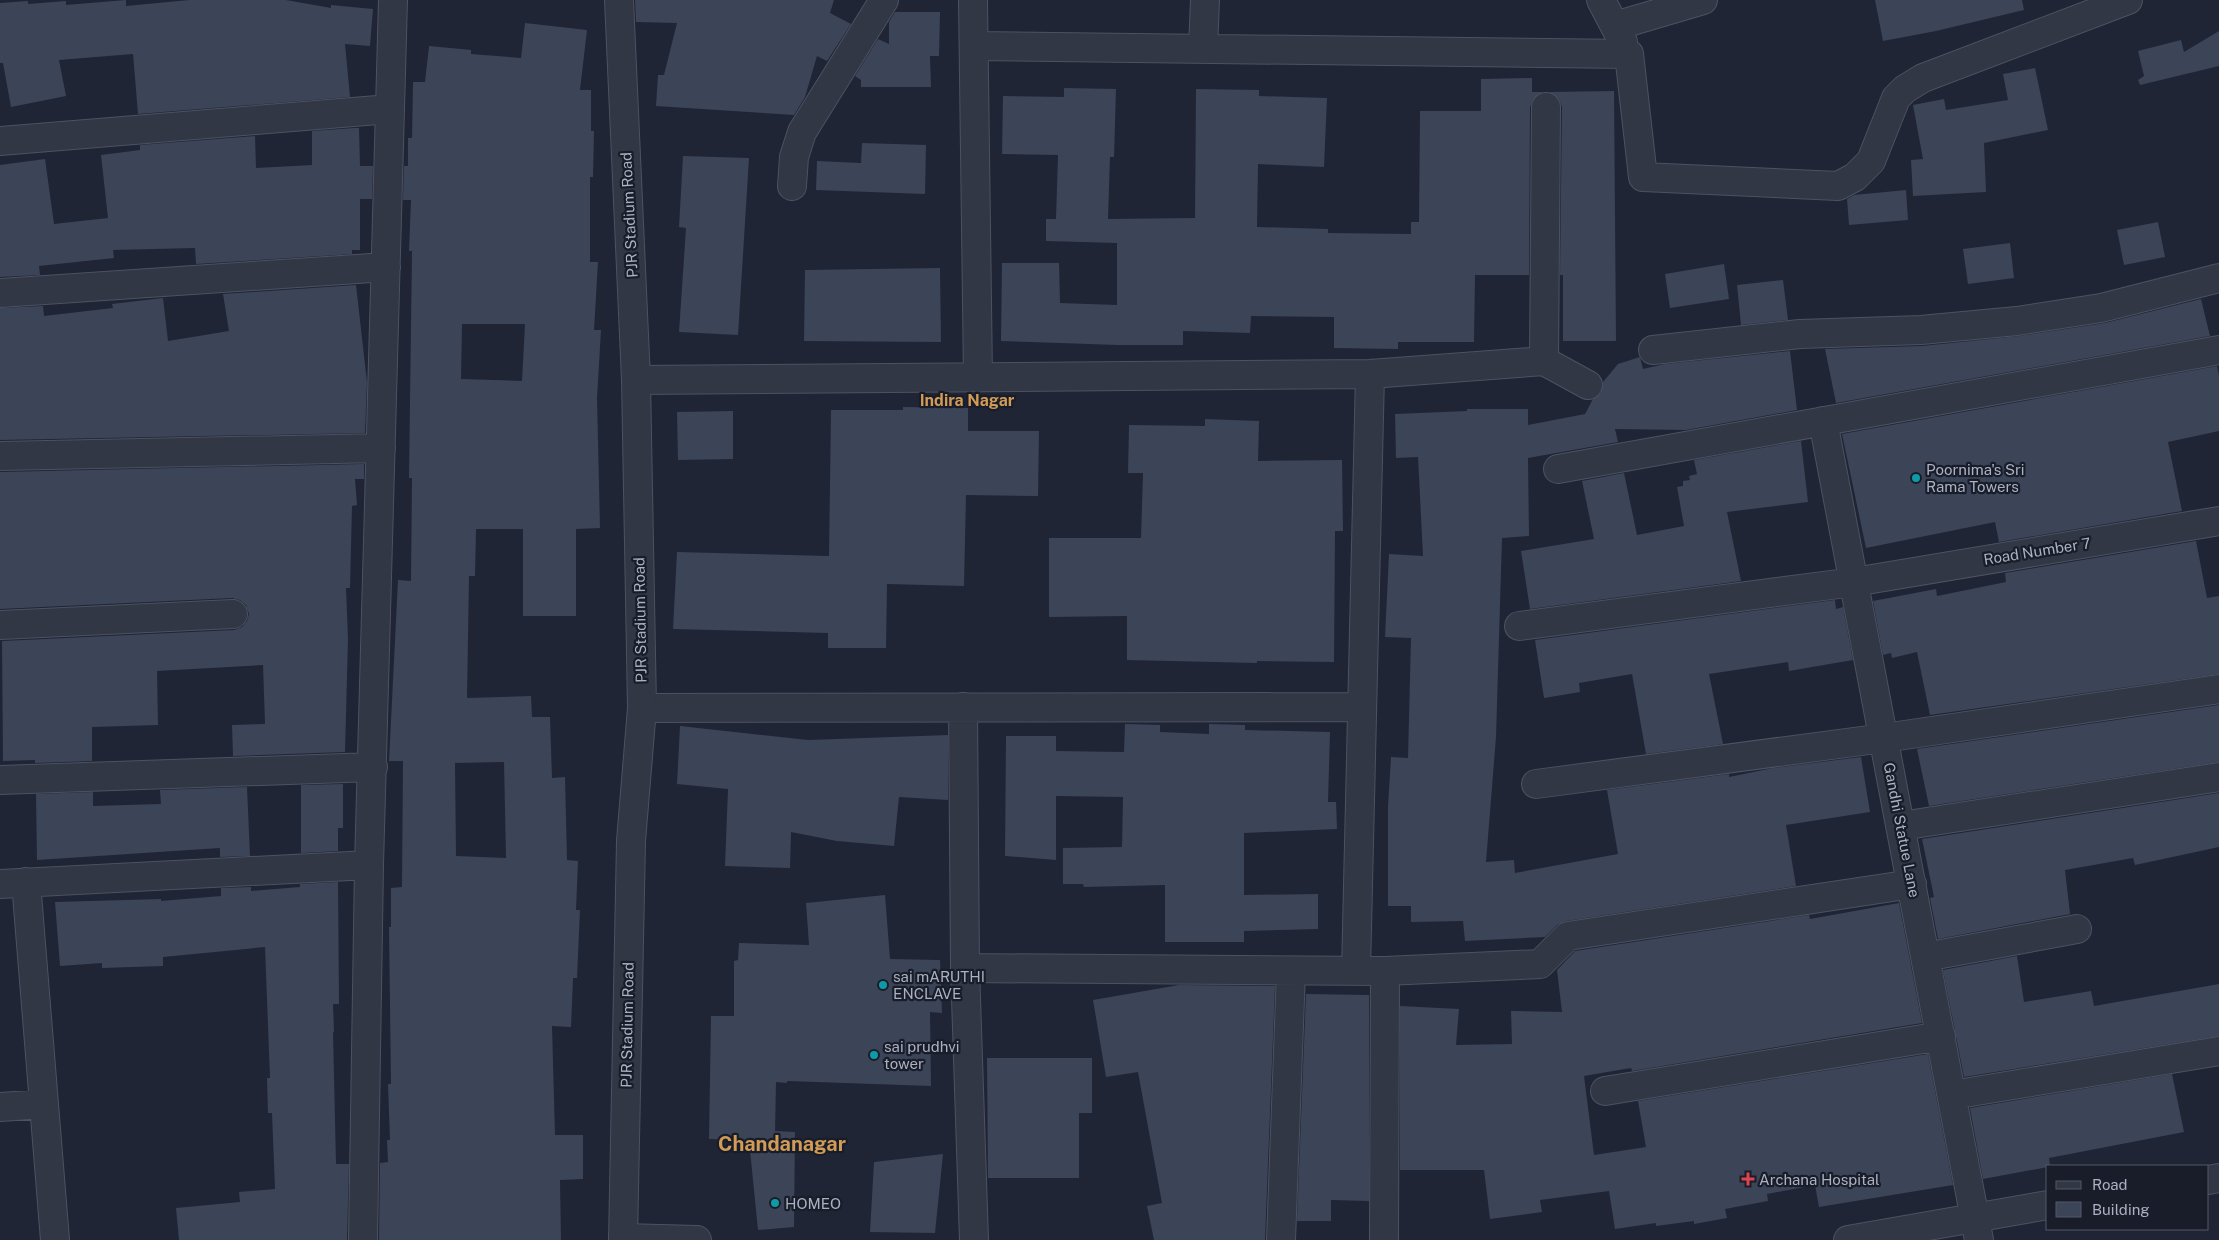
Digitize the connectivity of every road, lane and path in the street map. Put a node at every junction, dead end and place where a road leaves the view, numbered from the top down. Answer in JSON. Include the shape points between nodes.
{"nodes":[{"id":1,"x":393,"y":0,"type":"edge"},
{"id":2,"x":619,"y":0,"type":"edge"},
{"id":3,"x":884,"y":0,"type":"edge"},
{"id":4,"x":973,"y":0,"type":"edge"},
{"id":5,"x":1205,"y":0,"type":"edge"},
{"id":6,"x":1601,"y":0,"type":"edge"},
{"id":7,"x":1704,"y":0,"type":"edge"},
{"id":8,"x":2128,"y":0,"type":"edge"},
{"id":9,"x":1614,"y":26,"type":"junction"},
{"id":10,"x":974,"y":46,"type":"junction"},
{"id":11,"x":1203,"y":49,"type":"junction"},
{"id":12,"x":1629,"y":54,"type":"junction"},
{"id":13,"x":1546,"y":107,"type":"dead end"},
{"id":14,"x":390,"y":109,"type":"junction"},
{"id":15,"x":0,"y":140,"type":"edge"},
{"id":16,"x":792,"y":186,"type":"dead end"},
{"id":17,"x":386,"y":267,"type":"junction"},
{"id":18,"x":2219,"y":278,"type":"edge"},
{"id":19,"x":0,"y":293,"type":"edge"},
{"id":20,"x":1653,"y":350,"type":"dead end"},
{"id":21,"x":2219,"y":350,"type":"edge"},
{"id":22,"x":1544,"y":360,"type":"junction"},
{"id":23,"x":1370,"y":374,"type":"junction"},
{"id":24,"x":978,"y":378,"type":"junction"},
{"id":25,"x":636,"y":380,"type":"junction"},
{"id":26,"x":1588,"y":385,"type":"dead end"},
{"id":27,"x":1823,"y":421,"type":"junction"},
{"id":28,"x":381,"y":448,"type":"junction"},
{"id":29,"x":0,"y":456,"type":"edge"},
{"id":30,"x":1558,"y":469,"type":"dead end"},
{"id":31,"x":2219,"y":521,"type":"edge"},
{"id":32,"x":1854,"y":582,"type":"junction"},
{"id":33,"x":233,"y":614,"type":"dead end"},
{"id":34,"x":0,"y":624,"type":"edge"},
{"id":35,"x":1520,"y":626,"type":"dead end"},
{"id":36,"x":2219,"y":689,"type":"edge"},
{"id":37,"x":963,"y":707,"type":"junction"},
{"id":38,"x":1362,"y":707,"type":"junction"},
{"id":39,"x":642,"y":708,"type":"junction"},
{"id":40,"x":1884,"y":738,"type":"junction"},
{"id":41,"x":372,"y":767,"type":"junction"},
{"id":42,"x":2219,"y":777,"type":"edge"},
{"id":43,"x":0,"y":780,"type":"edge"},
{"id":44,"x":1536,"y":784,"type":"dead end"},
{"id":45,"x":1901,"y":826,"type":"junction"},
{"id":46,"x":369,"y":865,"type":"junction"},
{"id":47,"x":13,"y":883,"type":"edge"},
{"id":48,"x":1912,"y":884,"type":"junction"},
{"id":49,"x":2076,"y":929,"type":"dead end"},
{"id":50,"x":1925,"y":957,"type":"junction"},
{"id":51,"x":966,"y":968,"type":"junction"},
{"id":52,"x":1291,"y":971,"type":"junction"},
{"id":53,"x":1356,"y":971,"type":"junction"},
{"id":54,"x":1385,"y":971,"type":"junction"},
{"id":55,"x":1941,"y":1036,"type":"junction"},
{"id":56,"x":2219,"y":1051,"type":"edge"},
{"id":57,"x":1605,"y":1091,"type":"dead end"},
{"id":58,"x":1952,"y":1094,"type":"junction"},
{"id":59,"x":44,"y":1104,"type":"junction"},
{"id":60,"x":0,"y":1107,"type":"edge"},
{"id":61,"x":2046,"y":1206,"type":"edge"},
{"id":62,"x":1977,"y":1228,"type":"edge"},
{"id":63,"x":623,"y":1239,"type":"edge"},
{"id":64,"x":55,"y":1240,"type":"edge"},
{"id":65,"x":364,"y":1240,"type":"edge"},
{"id":66,"x":697,"y":1240,"type":"edge"},
{"id":67,"x":974,"y":1240,"type":"edge"},
{"id":68,"x":1282,"y":1240,"type":"edge"},
{"id":69,"x":1384,"y":1240,"type":"edge"},
{"id":70,"x":1848,"y":1240,"type":"edge"}],
"edges":[{"from":1,"to":14,"type":"street"},
{"from":2,"to":25,"type":"street","name":"PJR Stadium Road"},
{"from":3,"to":16,"type":"street","via":[[802,132],[794,157]]},
{"from":4,"to":10,"type":"street"},
{"from":5,"to":11,"type":"street"},
{"from":6,"to":9,"type":"street"},
{"from":7,"to":9,"type":"street"},
{"from":8,"to":12,"type":"street","via":[[1923,78],[1905,89],[1896,98],[1871,161],[1855,177],[1838,186],[1643,177]]},
{"from":9,"to":12,"type":"street"},
{"from":10,"to":11,"type":"street"},
{"from":10,"to":24,"type":"street"},
{"from":11,"to":12,"type":"street"},
{"from":13,"to":22,"type":"street"},
{"from":14,"to":15,"type":"street"},
{"from":14,"to":17,"type":"street"},
{"from":17,"to":19,"type":"street"},
{"from":17,"to":28,"type":"street"},
{"from":18,"to":20,"type":"street","via":[[2101,308],[2017,321],[1921,330],[1800,334]]},
{"from":21,"to":27,"type":"street"},
{"from":22,"to":23,"type":"street"},
{"from":22,"to":26,"type":"street"},
{"from":23,"to":24,"type":"street"},
{"from":23,"to":38,"type":"street"},
{"from":24,"to":25,"type":"street"},
{"from":25,"to":39,"type":"street","name":"PJR Stadium Road"},
{"from":27,"to":30,"type":"street"},
{"from":27,"to":32,"type":"street","name":"Gandhi Statue Lane"},
{"from":28,"to":29,"type":"street"},
{"from":28,"to":41,"type":"street"},
{"from":31,"to":32,"type":"street","name":"Road Number 7"},
{"from":32,"to":35,"type":"street","name":"Road Number 7"},
{"from":32,"to":40,"type":"street","name":"Gandhi Statue Lane"},
{"from":33,"to":34,"type":"street"},
{"from":36,"to":40,"type":"street"},
{"from":37,"to":38,"type":"street"},
{"from":37,"to":39,"type":"street"},
{"from":37,"to":51,"type":"street"},
{"from":38,"to":53,"type":"street"},
{"from":39,"to":63,"type":"street","name":"PJR Stadium Road","via":[[631,841]]},
{"from":40,"to":44,"type":"street"},
{"from":40,"to":45,"type":"street","name":"Gandhi Statue Lane"},
{"from":41,"to":43,"type":"street"},
{"from":41,"to":46,"type":"street"},
{"from":42,"to":45,"type":"street"},
{"from":45,"to":48,"type":"street","name":"Gandhi Statue Lane"},
{"from":46,"to":47,"type":"street"},
{"from":46,"to":65,"type":"street"},
{"from":47,"to":59,"type":"street"},
{"from":48,"to":50,"type":"street","name":"Gandhi Statue Lane"},
{"from":48,"to":54,"type":"street","via":[[1568,936],[1540,964]]},
{"from":49,"to":50,"type":"street"},
{"from":50,"to":55,"type":"street","name":"Gandhi Statue Lane"},
{"from":51,"to":52,"type":"street"},
{"from":51,"to":67,"type":"street"},
{"from":52,"to":53,"type":"street"},
{"from":52,"to":68,"type":"street"},
{"from":53,"to":54,"type":"street"},
{"from":54,"to":69,"type":"street"},
{"from":55,"to":57,"type":"street"},
{"from":55,"to":58,"type":"street","name":"Gandhi Statue Lane"},
{"from":56,"to":58,"type":"street"},
{"from":58,"to":62,"type":"street","name":"Gandhi Statue Lane"},
{"from":59,"to":60,"type":"street"},
{"from":59,"to":64,"type":"street"},
{"from":61,"to":62,"type":"street"},
{"from":62,"to":70,"type":"street"},
{"from":63,"to":66,"type":"street"}]}
